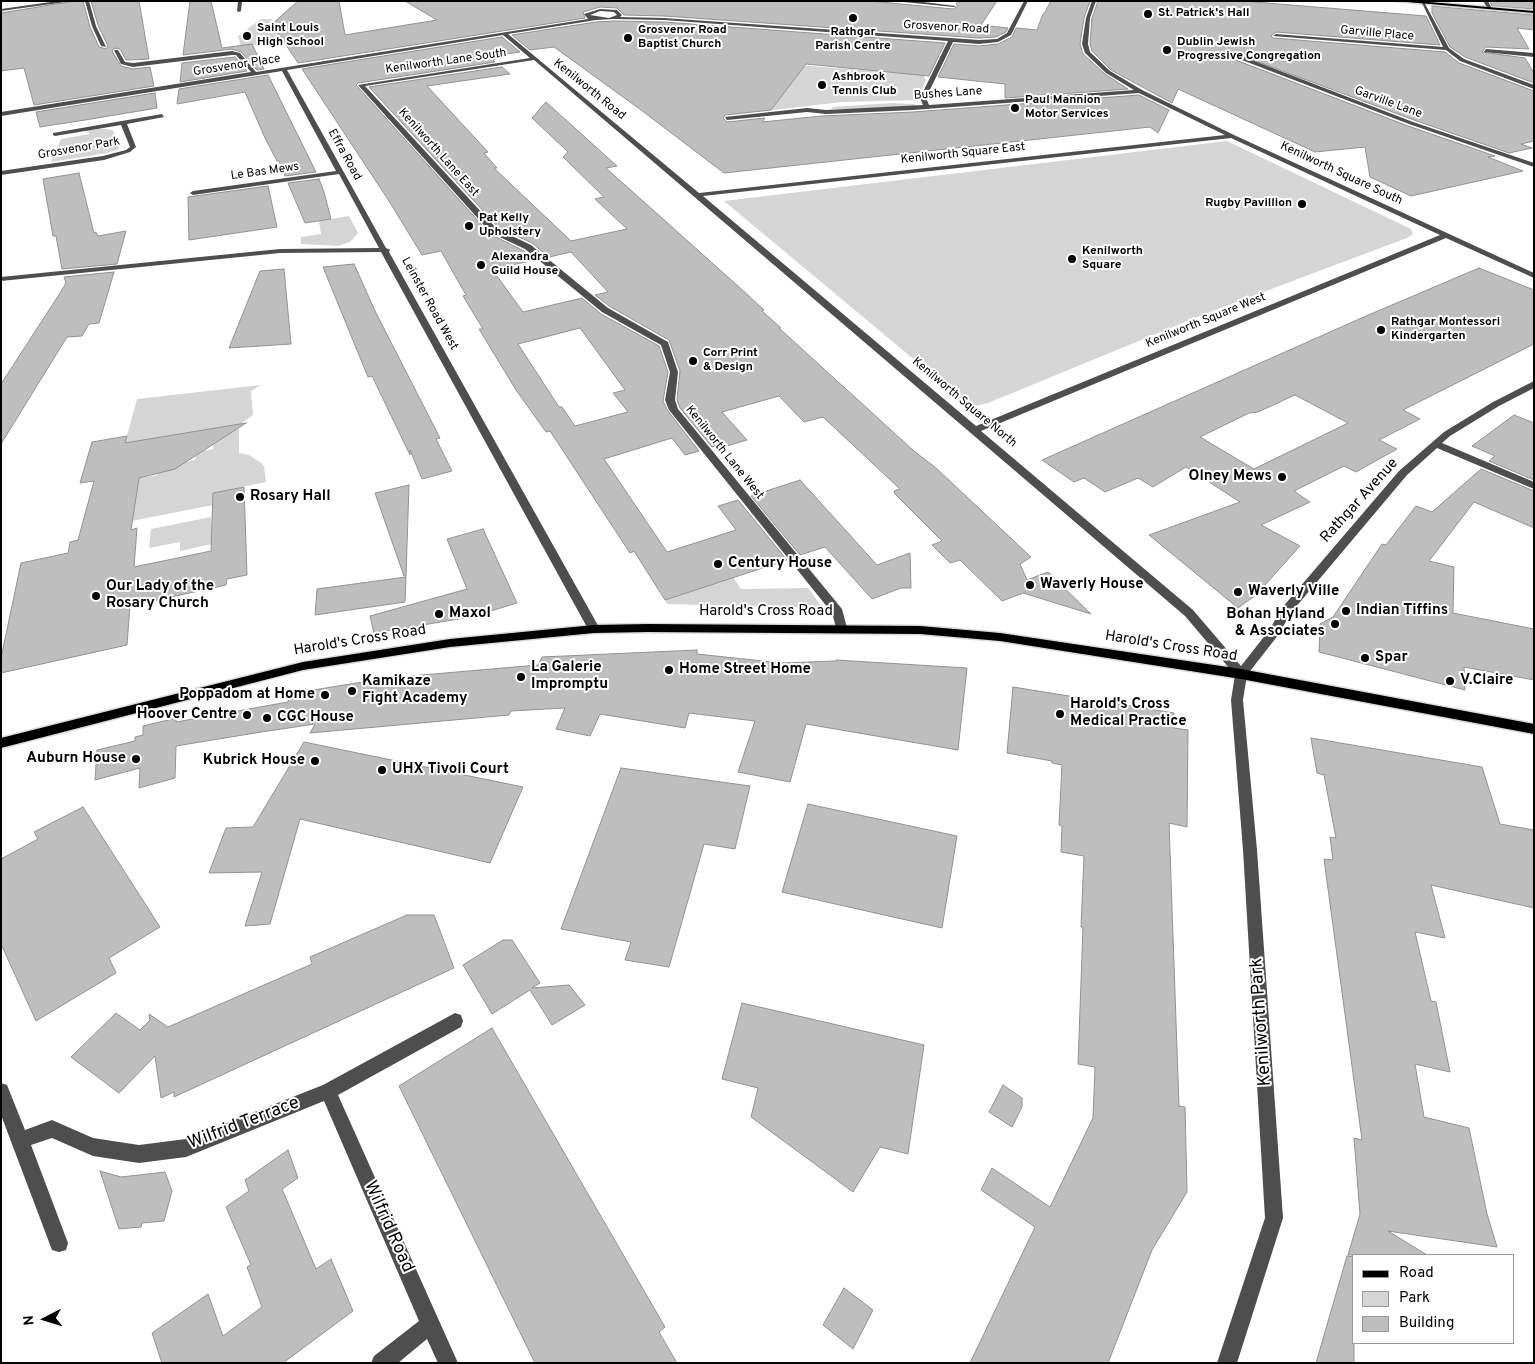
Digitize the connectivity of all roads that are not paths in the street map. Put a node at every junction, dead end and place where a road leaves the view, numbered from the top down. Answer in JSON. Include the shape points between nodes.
{"nodes":[{"id":1,"x":71,"y":1,"type":"edge"},
{"id":2,"x":87,"y":1,"type":"edge"},
{"id":3,"x":240,"y":1,"type":"edge"},
{"id":4,"x":895,"y":1,"type":"edge"},
{"id":5,"x":1026,"y":1,"type":"edge"},
{"id":6,"x":1094,"y":1,"type":"edge"},
{"id":7,"x":1398,"y":1,"type":"edge"},
{"id":8,"x":1485,"y":1,"type":"edge"},
{"id":9,"x":595,"y":3,"type":"dead end"},
{"id":10,"x":1424,"y":3,"type":"junction"},
{"id":11,"x":954,"y":6,"type":"dead end"},
{"id":12,"x":1490,"y":8,"type":"junction"},
{"id":13,"x":1,"y":10,"type":"edge"},
{"id":14,"x":611,"y":10,"type":"junction"},
{"id":15,"x":239,"y":11,"type":"dead end"},
{"id":16,"x":618,"y":12,"type":"junction"},
{"id":17,"x":1534,"y":12,"type":"edge"},
{"id":18,"x":615,"y":18,"type":"junction"},
{"id":19,"x":594,"y":19,"type":"junction"},
{"id":20,"x":664,"y":19,"type":"junction"},
{"id":21,"x":505,"y":34,"type":"junction"},
{"id":22,"x":1276,"y":36,"type":"dead end"},
{"id":23,"x":951,"y":40,"type":"junction"},
{"id":24,"x":104,"y":46,"type":"dead end"},
{"id":25,"x":1447,"y":50,"type":"junction"},
{"id":26,"x":116,"y":51,"type":"dead end"},
{"id":27,"x":1486,"y":51,"type":"dead end"},
{"id":28,"x":1534,"y":55,"type":"edge"},
{"id":29,"x":1236,"y":56,"type":"dead end"},
{"id":30,"x":533,"y":59,"type":"junction"},
{"id":31,"x":284,"y":70,"type":"junction"},
{"id":32,"x":255,"y":74,"type":"junction"},
{"id":33,"x":361,"y":85,"type":"joint"},
{"id":34,"x":1534,"y":87,"type":"edge"},
{"id":35,"x":1140,"y":91,"type":"junction"},
{"id":36,"x":927,"y":107,"type":"junction"},
{"id":37,"x":1,"y":114,"type":"edge"},
{"id":38,"x":162,"y":116,"type":"dead end"},
{"id":39,"x":727,"y":118,"type":"dead end"},
{"id":40,"x":123,"y":122,"type":"junction"},
{"id":41,"x":56,"y":134,"type":"dead end"},
{"id":42,"x":1232,"y":136,"type":"junction"},
{"id":43,"x":660,"y":163,"type":"joint"},
{"id":44,"x":1534,"y":165,"type":"edge"},
{"id":45,"x":341,"y":172,"type":"junction"},
{"id":46,"x":1,"y":174,"type":"edge"},
{"id":47,"x":193,"y":193,"type":"dead end"},
{"id":48,"x":697,"y":195,"type":"junction"},
{"id":49,"x":500,"y":235,"type":"joint"},
{"id":50,"x":1447,"y":235,"type":"junction"},
{"id":51,"x":386,"y":250,"type":"junction"},
{"id":52,"x":1534,"y":276,"type":"edge"},
{"id":53,"x":1,"y":279,"type":"edge"},
{"id":54,"x":1534,"y":384,"type":"edge"},
{"id":55,"x":975,"y":430,"type":"junction"},
{"id":56,"x":1435,"y":444,"type":"junction"},
{"id":57,"x":1534,"y":486,"type":"edge"},
{"id":58,"x":841,"y":628,"type":"junction"},
{"id":59,"x":594,"y":629,"type":"junction"},
{"id":60,"x":1242,"y":674,"type":"junction"},
{"id":61,"x":1534,"y":729,"type":"edge"},
{"id":62,"x":1,"y":742,"type":"edge"},
{"id":63,"x":456,"y":1021,"type":"dead end"},
{"id":64,"x":1,"y":1091,"type":"edge"},
{"id":65,"x":328,"y":1091,"type":"junction"},
{"id":66,"x":20,"y":1140,"type":"junction"},
{"id":67,"x":59,"y":1243,"type":"dead end"},
{"id":68,"x":431,"y":1324,"type":"junction"},
{"id":69,"x":381,"y":1363,"type":"edge"},
{"id":70,"x":448,"y":1363,"type":"edge"},
{"id":71,"x":1227,"y":1363,"type":"edge"}],
"edges":[{"from":1,"to":13,"type":"street"},
{"from":2,"to":24,"type":"street"},
{"from":3,"to":15,"type":"street"},
{"from":4,"to":11,"type":"street"},
{"from":5,"to":23,"type":"street","name":"Grosvenor Road","via":[[1005,37],[979,42]]},
{"from":6,"to":35,"type":"street","name":"Kenilworth Square South","via":[[1085,44],[1088,53],[1108,72]]},
{"from":7,"to":10,"type":"main road"},
{"from":8,"to":12,"type":"street"},
{"from":9,"to":14,"type":"street"},
{"from":10,"to":12,"type":"main road"},
{"from":10,"to":25,"type":"street"},
{"from":12,"to":17,"type":"main road"},
{"from":14,"to":16,"type":"street","name":"Grosvenor Road"},
{"from":14,"to":19,"type":"street","via":[[590,10],[586,15]]},
{"from":16,"to":18,"type":"street","via":[[620,15]]},
{"from":16,"to":20,"type":"street","name":"Grosvenor Road"},
{"from":18,"to":19,"type":"street","name":"Grosvenor Road"},
{"from":18,"to":20,"type":"street","name":"Grosvenor Road"},
{"from":19,"to":21,"type":"street","name":"Grosvenor Place"},
{"from":20,"to":23,"type":"street","name":"Grosvenor Road"},
{"from":21,"to":30,"type":"street","name":"Kenilworth Road"},
{"from":21,"to":31,"type":"street","name":"Grosvenor Place"},
{"from":22,"to":25,"type":"street","name":"Garville Place"},
{"from":23,"to":36,"type":"street","via":[[923,98]]},
{"from":25,"to":34,"type":"street","via":[[1462,60]]},
{"from":26,"to":32,"type":"street","via":[[123,63],[133,65],[232,53],[238,54]]},
{"from":27,"to":28,"type":"street"},
{"from":29,"to":44,"type":"street","name":"Garville Lane","via":[[1411,124]]},
{"from":30,"to":33,"type":"street","name":"Kenilworth Lane South"},
{"from":30,"to":43,"type":"street","name":"Kenilworth Road"},
{"from":31,"to":32,"type":"street","name":"Grosvenor Place"},
{"from":31,"to":45,"type":"street","name":"Effra Road"},
{"from":32,"to":37,"type":"street","name":"Grosvenor Place"},
{"from":33,"to":49,"type":"street","name":"Kenilworth Lane East"},
{"from":35,"to":36,"type":"street","name":"Bushes Lane"},
{"from":35,"to":42,"type":"street","name":"Kenilworth Square South"},
{"from":36,"to":39,"type":"street","name":"Bushes Lane","via":[[807,110]]},
{"from":38,"to":40,"type":"street","name":"Grosvenor Park"},
{"from":40,"to":41,"type":"street","name":"Grosvenor Park"},
{"from":40,"to":46,"type":"street","name":"Grosvenor Park","via":[[133,147],[128,151],[104,158]]},
{"from":42,"to":48,"type":"street","name":"Kenilworth Square East"},
{"from":42,"to":50,"type":"street","name":"Kenilworth Square South"},
{"from":43,"to":48,"type":"street","name":"Kenilworth Square North"},
{"from":45,"to":47,"type":"street","name":"Le Bas Mews"},
{"from":45,"to":51,"type":"street","name":"Effra Road"},
{"from":48,"to":55,"type":"street","name":"Kenilworth Square North"},
{"from":49,"to":58,"type":"street","name":"Kenilworth Lane West","via":[[528,247],[605,310],[665,344],[674,372],[670,400],[674,410],[838,612]]},
{"from":50,"to":52,"type":"street","name":"Kenilworth Square South"},
{"from":50,"to":55,"type":"street","name":"Kenilworth Square West"},
{"from":51,"to":53,"type":"street","name":"Leinster Road West","via":[[280,252]]},
{"from":51,"to":59,"type":"street","name":"Leinster Road West"},
{"from":54,"to":56,"type":"street","name":"Rathgar Avenue","via":[[1478,414]]},
{"from":55,"to":60,"type":"street","name":"Kenilworth Square North","via":[[1189,613]]},
{"from":56,"to":57,"type":"street"},
{"from":56,"to":60,"type":"street","name":"Rathgar Avenue","via":[[1403,473],[1357,526],[1285,612],[1275,631]]},
{"from":58,"to":59,"type":"main road","name":"Harold's Cross Road"},
{"from":58,"to":60,"type":"main road","name":"Harold's Cross Road","via":[[1000,637]]},
{"from":59,"to":62,"type":"main road","name":"Harold's Cross Road","via":[[390,651],[303,666]]},
{"from":60,"to":61,"type":"main road","name":"Harold's Cross Road"},
{"from":60,"to":71,"type":"street","name":"Kenilworth Park","via":[[1237,700],[1274,1218]]},
{"from":63,"to":65,"type":"street","name":"Wilfrid Terrace"},
{"from":64,"to":66,"type":"street"},
{"from":65,"to":66,"type":"street","name":"Wilfrid Terrace","via":[[186,1148],[139,1154],[93,1147],[52,1128]]},
{"from":65,"to":68,"type":"street","name":"Wilfrid Road"},
{"from":66,"to":67,"type":"street"},
{"from":68,"to":69,"type":"street"},
{"from":68,"to":70,"type":"street","name":"Wilfrid Road"}]}
